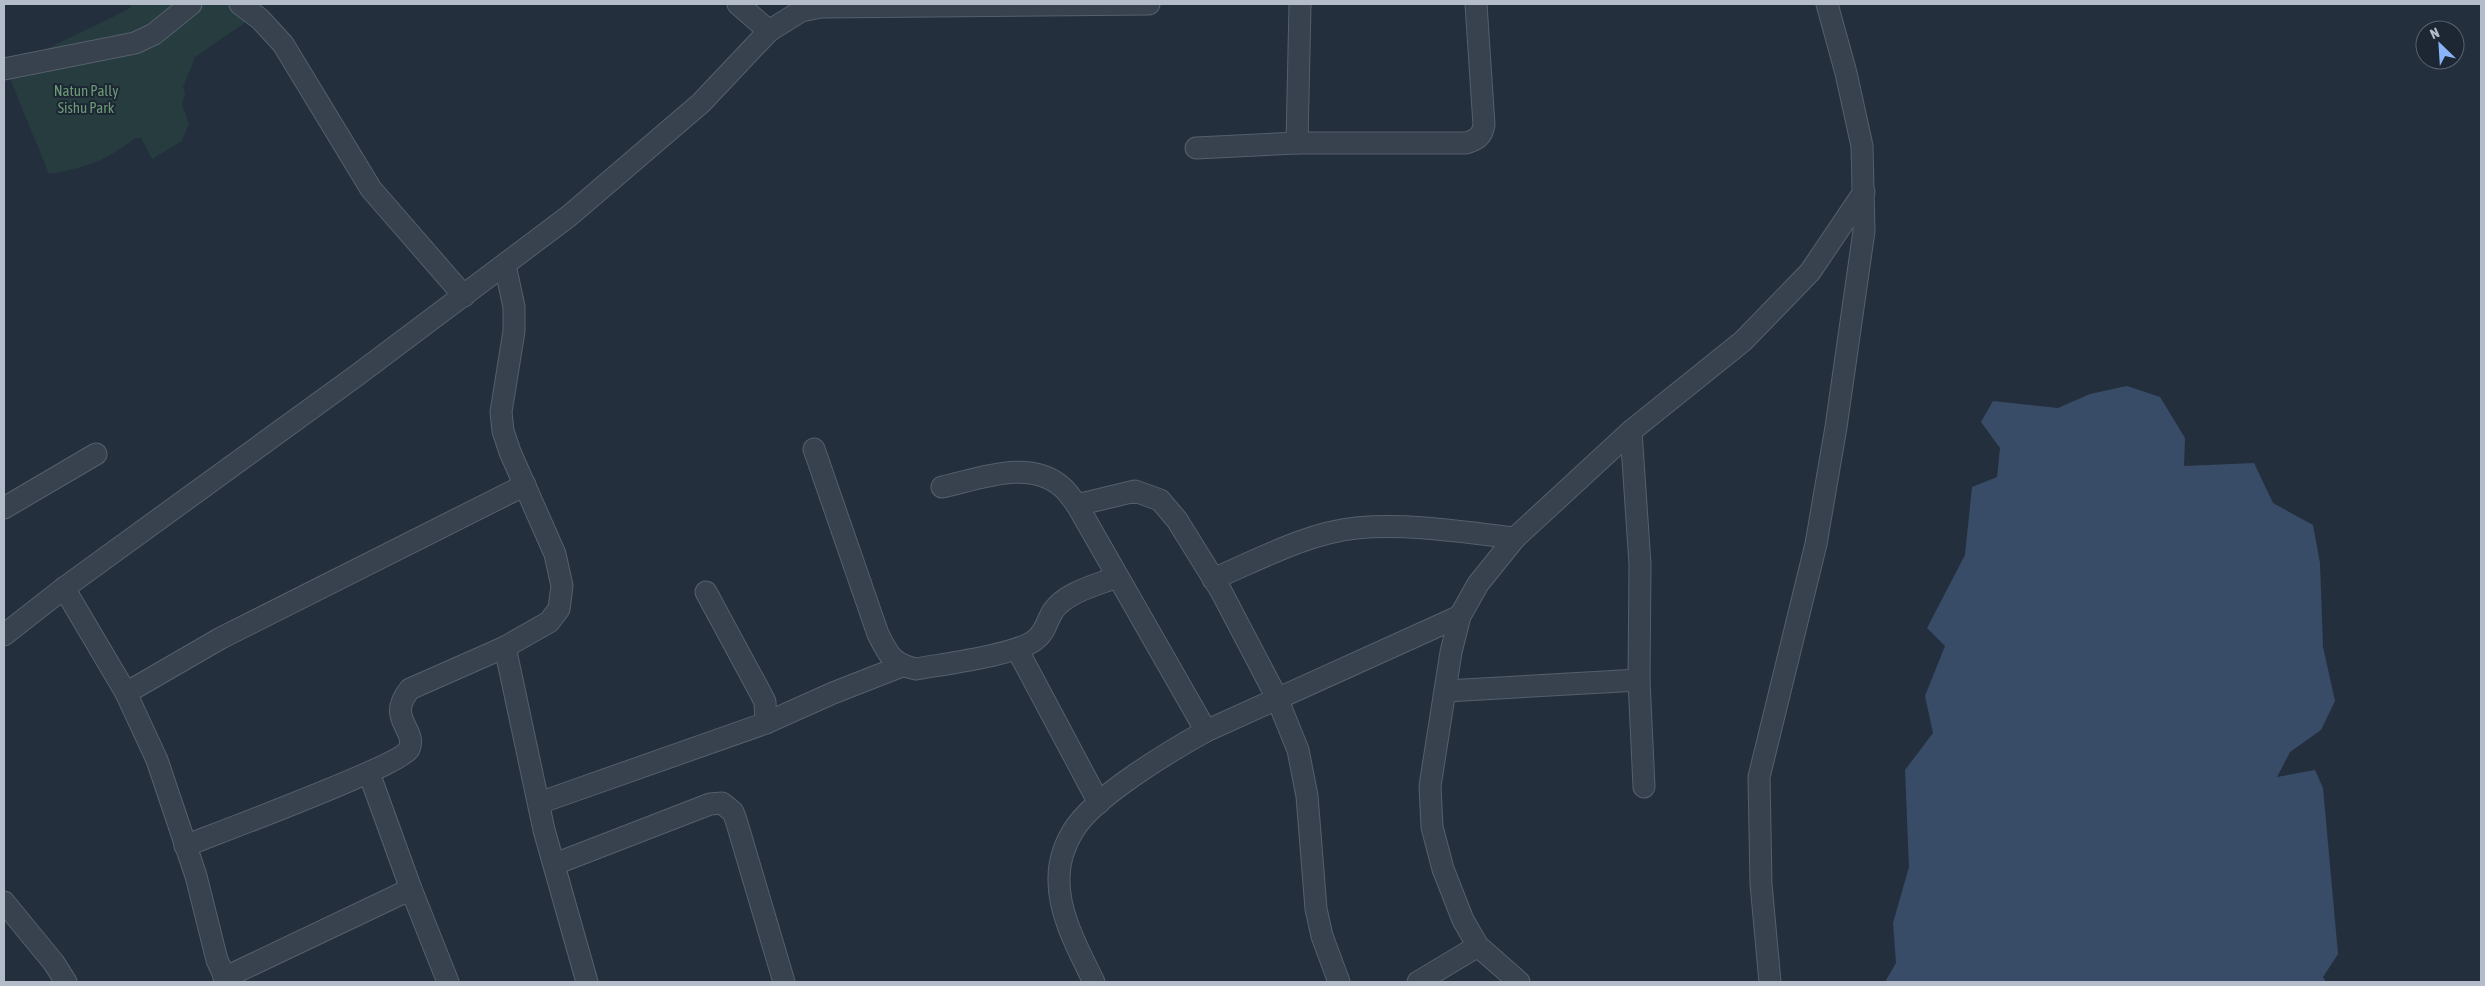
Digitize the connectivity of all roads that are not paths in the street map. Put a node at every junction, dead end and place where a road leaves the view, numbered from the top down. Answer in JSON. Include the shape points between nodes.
{"nodes":[{"id":1,"x":191,"y":4,"type":"edge"},
{"id":2,"x":240,"y":4,"type":"edge"},
{"id":3,"x":738,"y":4,"type":"edge"},
{"id":4,"x":1149,"y":4,"type":"edge"},
{"id":5,"x":1300,"y":4,"type":"edge"},
{"id":6,"x":1476,"y":4,"type":"edge"},
{"id":7,"x":1827,"y":4,"type":"edge"},
{"id":8,"x":769,"y":31,"type":"junction"},
{"id":9,"x":4,"y":69,"type":"edge"},
{"id":10,"x":1297,"y":143,"type":"junction"},
{"id":11,"x":1196,"y":148,"type":"dead end"},
{"id":12,"x":1864,"y":192,"type":"junction"},
{"id":13,"x":505,"y":265,"type":"junction"},
{"id":14,"x":464,"y":296,"type":"junction"},
{"id":15,"x":1631,"y":431,"type":"junction"},
{"id":16,"x":814,"y":449,"type":"dead end"},
{"id":17,"x":96,"y":454,"type":"dead end"},
{"id":18,"x":525,"y":485,"type":"junction"},
{"id":19,"x":942,"y":487,"type":"dead end"},
{"id":20,"x":1077,"y":505,"type":"junction"},
{"id":21,"x":4,"y":508,"type":"edge"},
{"id":22,"x":1515,"y":538,"type":"junction"},
{"id":23,"x":1117,"y":577,"type":"junction"},
{"id":24,"x":1213,"y":579,"type":"junction"},
{"id":25,"x":64,"y":588,"type":"junction"},
{"id":26,"x":706,"y":592,"type":"dead end"},
{"id":27,"x":1460,"y":616,"type":"junction"},
{"id":28,"x":4,"y":635,"type":"edge"},
{"id":29,"x":506,"y":646,"type":"junction"},
{"id":30,"x":1017,"y":650,"type":"junction"},
{"id":31,"x":902,"y":666,"type":"junction"},
{"id":32,"x":1639,"y":680,"type":"junction"},
{"id":33,"x":1446,"y":691,"type":"junction"},
{"id":34,"x":126,"y":693,"type":"junction"},
{"id":35,"x":1277,"y":698,"type":"junction"},
{"id":36,"x":766,"y":723,"type":"junction"},
{"id":37,"x":1206,"y":731,"type":"junction"},
{"id":38,"x":369,"y":773,"type":"junction"},
{"id":39,"x":1644,"y":787,"type":"dead end"},
{"id":40,"x":1099,"y":802,"type":"junction"},
{"id":41,"x":539,"y":803,"type":"junction"},
{"id":42,"x":186,"y":846,"type":"junction"},
{"id":43,"x":555,"y":864,"type":"junction"},
{"id":44,"x":411,"y":889,"type":"junction"},
{"id":45,"x":4,"y":902,"type":"edge"},
{"id":46,"x":1478,"y":946,"type":"junction"},
{"id":47,"x":225,"y":980,"type":"edge"},
{"id":48,"x":66,"y":982,"type":"edge"},
{"id":49,"x":448,"y":982,"type":"edge"},
{"id":50,"x":587,"y":982,"type":"edge"},
{"id":51,"x":784,"y":982,"type":"edge"},
{"id":52,"x":1094,"y":982,"type":"edge"},
{"id":53,"x":1339,"y":982,"type":"edge"},
{"id":54,"x":1418,"y":982,"type":"edge"},
{"id":55,"x":1519,"y":982,"type":"edge"},
{"id":56,"x":1770,"y":982,"type":"edge"}],
"edges":[{"from":1,"to":9,"type":"street","via":[[154,34],[135,43]]},
{"from":2,"to":14,"type":"street","via":[[260,19],[283,44],[371,189]]},
{"from":3,"to":8,"type":"street"},
{"from":4,"to":8,"type":"street","via":[[821,7],[801,11]]},
{"from":5,"to":10,"type":"street"},
{"from":6,"to":10,"type":"street","via":[[1484,125],[1479,137],[1466,143]]},
{"from":7,"to":12,"type":"street","via":[[1862,146]]},
{"from":8,"to":13,"type":"street","via":[[701,103],[569,216]]},
{"from":10,"to":11,"type":"street"},
{"from":12,"to":15,"type":"street","via":[[1810,272],[1743,341]]},
{"from":12,"to":56,"type":"street","via":[[1864,231],[1819,525],[1759,777],[1761,884]]},
{"from":13,"to":14,"type":"street"},
{"from":13,"to":18,"type":"street","via":[[513,292],[514,331],[501,412],[505,438]]},
{"from":14,"to":25,"type":"street"},
{"from":15,"to":22,"type":"street"},
{"from":15,"to":32,"type":"street","via":[[1640,564]]},
{"from":16,"to":31,"type":"street","via":[[878,634],[890,657]]},
{"from":17,"to":21,"type":"street"},
{"from":18,"to":29,"type":"street","via":[[555,554],[562,586],[559,609],[549,622]]},
{"from":18,"to":34,"type":"street","via":[[221,638]]},
{"from":19,"to":20,"type":"street","via":[[1012,472],[1030,473],[1050,479],[1062,487]]},
{"from":20,"to":23,"type":"street"},
{"from":20,"to":24,"type":"street","via":[[1135,491],[1160,500],[1177,520]]},
{"from":22,"to":24,"type":"street","via":[[1410,526],[1354,528],[1305,540]]},
{"from":22,"to":27,"type":"street","via":[[1478,584]]},
{"from":23,"to":30,"type":"street","via":[[1078,592],[1061,604],[1053,611],[1044,632],[1034,642]]},
{"from":23,"to":37,"type":"street"},
{"from":24,"to":35,"type":"street"},
{"from":25,"to":28,"type":"street"},
{"from":25,"to":34,"type":"street"},
{"from":26,"to":36,"type":"street","via":[[765,702]]},
{"from":27,"to":33,"type":"street"},
{"from":27,"to":35,"type":"street"},
{"from":29,"to":38,"type":"street","via":[[410,689],[399,708],[411,740],[409,749],[402,757]]},
{"from":29,"to":41,"type":"street"},
{"from":30,"to":31,"type":"street","via":[[916,669]]},
{"from":30,"to":40,"type":"street"},
{"from":31,"to":36,"type":"street"},
{"from":32,"to":33,"type":"street"},
{"from":32,"to":39,"type":"street"},
{"from":33,"to":46,"type":"street","via":[[1430,786],[1432,827],[1463,920]]},
{"from":34,"to":42,"type":"street","via":[[157,760]]},
{"from":35,"to":37,"type":"street"},
{"from":35,"to":53,"type":"street","via":[[1298,750],[1307,796],[1316,909]]},
{"from":36,"to":41,"type":"street"},
{"from":37,"to":40,"type":"street"},
{"from":38,"to":42,"type":"street"},
{"from":38,"to":44,"type":"street"},
{"from":40,"to":52,"type":"street","via":[[1070,836],[1063,850],[1059,879],[1065,915]]},
{"from":41,"to":43,"type":"street"},
{"from":42,"to":47,"type":"street"},
{"from":43,"to":50,"type":"street"},
{"from":43,"to":51,"type":"street","via":[[710,804],[722,803],[733,812],[736,820]]},
{"from":44,"to":47,"type":"street"},
{"from":44,"to":49,"type":"street"},
{"from":45,"to":48,"type":"street"},
{"from":46,"to":54,"type":"street"},
{"from":46,"to":55,"type":"street"}]}
